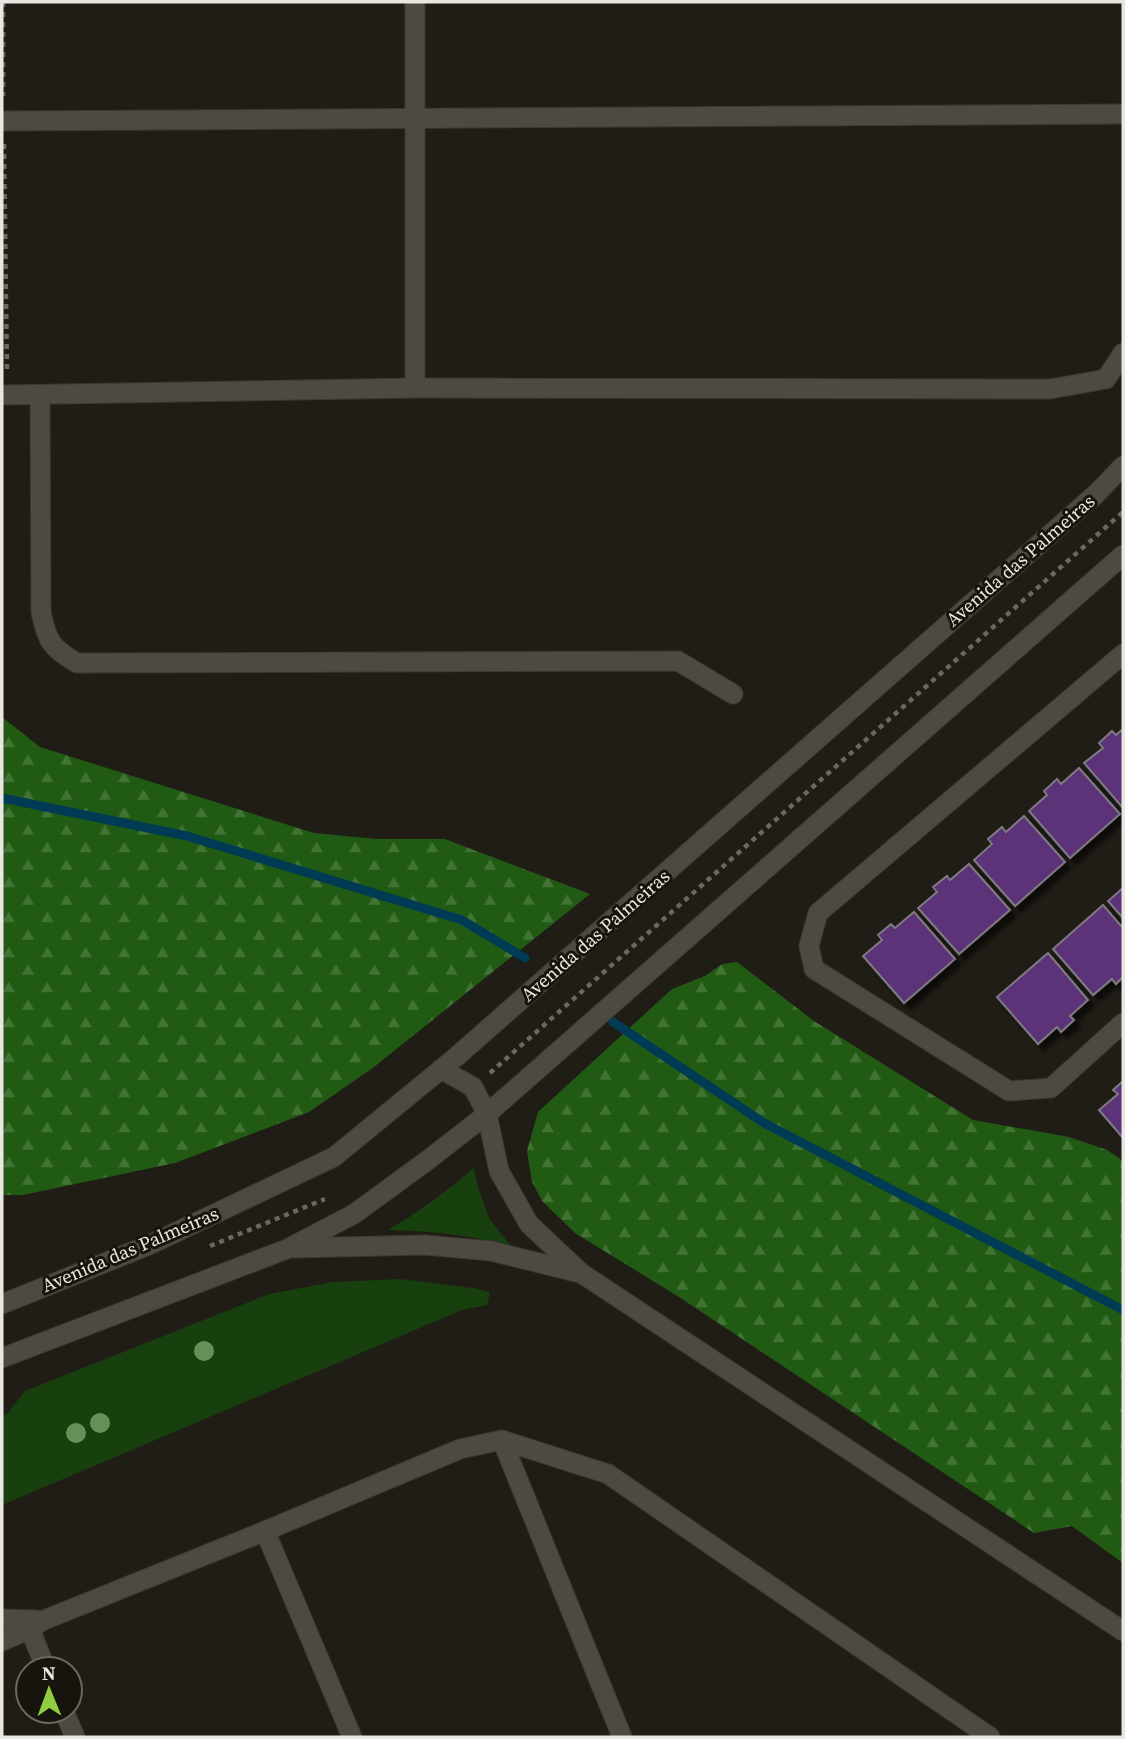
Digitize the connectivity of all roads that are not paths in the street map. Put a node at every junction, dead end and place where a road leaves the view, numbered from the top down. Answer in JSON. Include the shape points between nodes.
{"nodes":[{"id":1,"x":415,"y":2,"type":"edge"},
{"id":2,"x":1123,"y":114,"type":"edge"},
{"id":3,"x":414,"y":119,"type":"junction"},
{"id":4,"x":3,"y":121,"type":"edge"},
{"id":5,"x":1123,"y":354,"type":"edge"},
{"id":6,"x":415,"y":388,"type":"junction"},
{"id":7,"x":4,"y":395,"type":"edge"},
{"id":8,"x":40,"y":395,"type":"junction"},
{"id":9,"x":1123,"y":466,"type":"edge"},
{"id":10,"x":1123,"y":555,"type":"edge"},
{"id":11,"x":1123,"y":654,"type":"edge"},
{"id":12,"x":733,"y":694,"type":"dead end"},
{"id":13,"x":1123,"y":1023,"type":"edge"},
{"id":14,"x":441,"y":1069,"type":"junction"},
{"id":15,"x":487,"y":1114,"type":"junction"},
{"id":16,"x":287,"y":1249,"type":"junction"},
{"id":17,"x":581,"y":1273,"type":"junction"},
{"id":18,"x":2,"y":1304,"type":"edge"},
{"id":19,"x":2,"y":1358,"type":"edge"},
{"id":20,"x":502,"y":1440,"type":"junction"},
{"id":21,"x":264,"y":1531,"type":"junction"},
{"id":22,"x":2,"y":1619,"type":"edge"},
{"id":23,"x":32,"y":1623,"type":"junction"},
{"id":24,"x":1123,"y":1631,"type":"edge"},
{"id":25,"x":2,"y":1641,"type":"edge"},
{"id":26,"x":42,"y":1655,"type":"edge"},
{"id":27,"x":352,"y":1737,"type":"edge"},
{"id":28,"x":622,"y":1737,"type":"edge"},
{"id":29,"x":990,"y":1737,"type":"edge"}],
"edges":[{"from":1,"to":3,"type":"street"},
{"from":2,"to":3,"type":"street"},
{"from":3,"to":4,"type":"street"},
{"from":3,"to":6,"type":"street"},
{"from":5,"to":6,"type":"street","via":[[1106,379],[1050,389]]},
{"from":6,"to":8,"type":"street"},
{"from":7,"to":8,"type":"street"},
{"from":8,"to":12,"type":"street","via":[[41,612],[49,641],[77,663],[678,661]]},
{"from":9,"to":14,"type":"street","name":"Avenida das Palmeiras"},
{"from":10,"to":15,"type":"street"},
{"from":11,"to":13,"type":"street","via":[[818,913],[809,946],[814,969],[1009,1091],[1051,1088]]},
{"from":14,"to":15,"type":"street","via":[[473,1087]]},
{"from":14,"to":18,"type":"street","name":"Avenida das Palmeiras","via":[[334,1157],[149,1245]]},
{"from":15,"to":16,"type":"street","via":[[354,1214]]},
{"from":15,"to":17,"type":"street","via":[[499,1171],[529,1224]]},
{"from":16,"to":17,"type":"street","via":[[425,1245],[491,1251]]},
{"from":16,"to":19,"type":"street"},
{"from":17,"to":24,"type":"street"},
{"from":20,"to":21,"type":"street","via":[[460,1449]]},
{"from":20,"to":28,"type":"street"},
{"from":20,"to":29,"type":"street","via":[[608,1474]]},
{"from":21,"to":23,"type":"street"},
{"from":21,"to":27,"type":"street"},
{"from":22,"to":23,"type":"street"},
{"from":23,"to":25,"type":"street"},
{"from":23,"to":26,"type":"street"}]}
